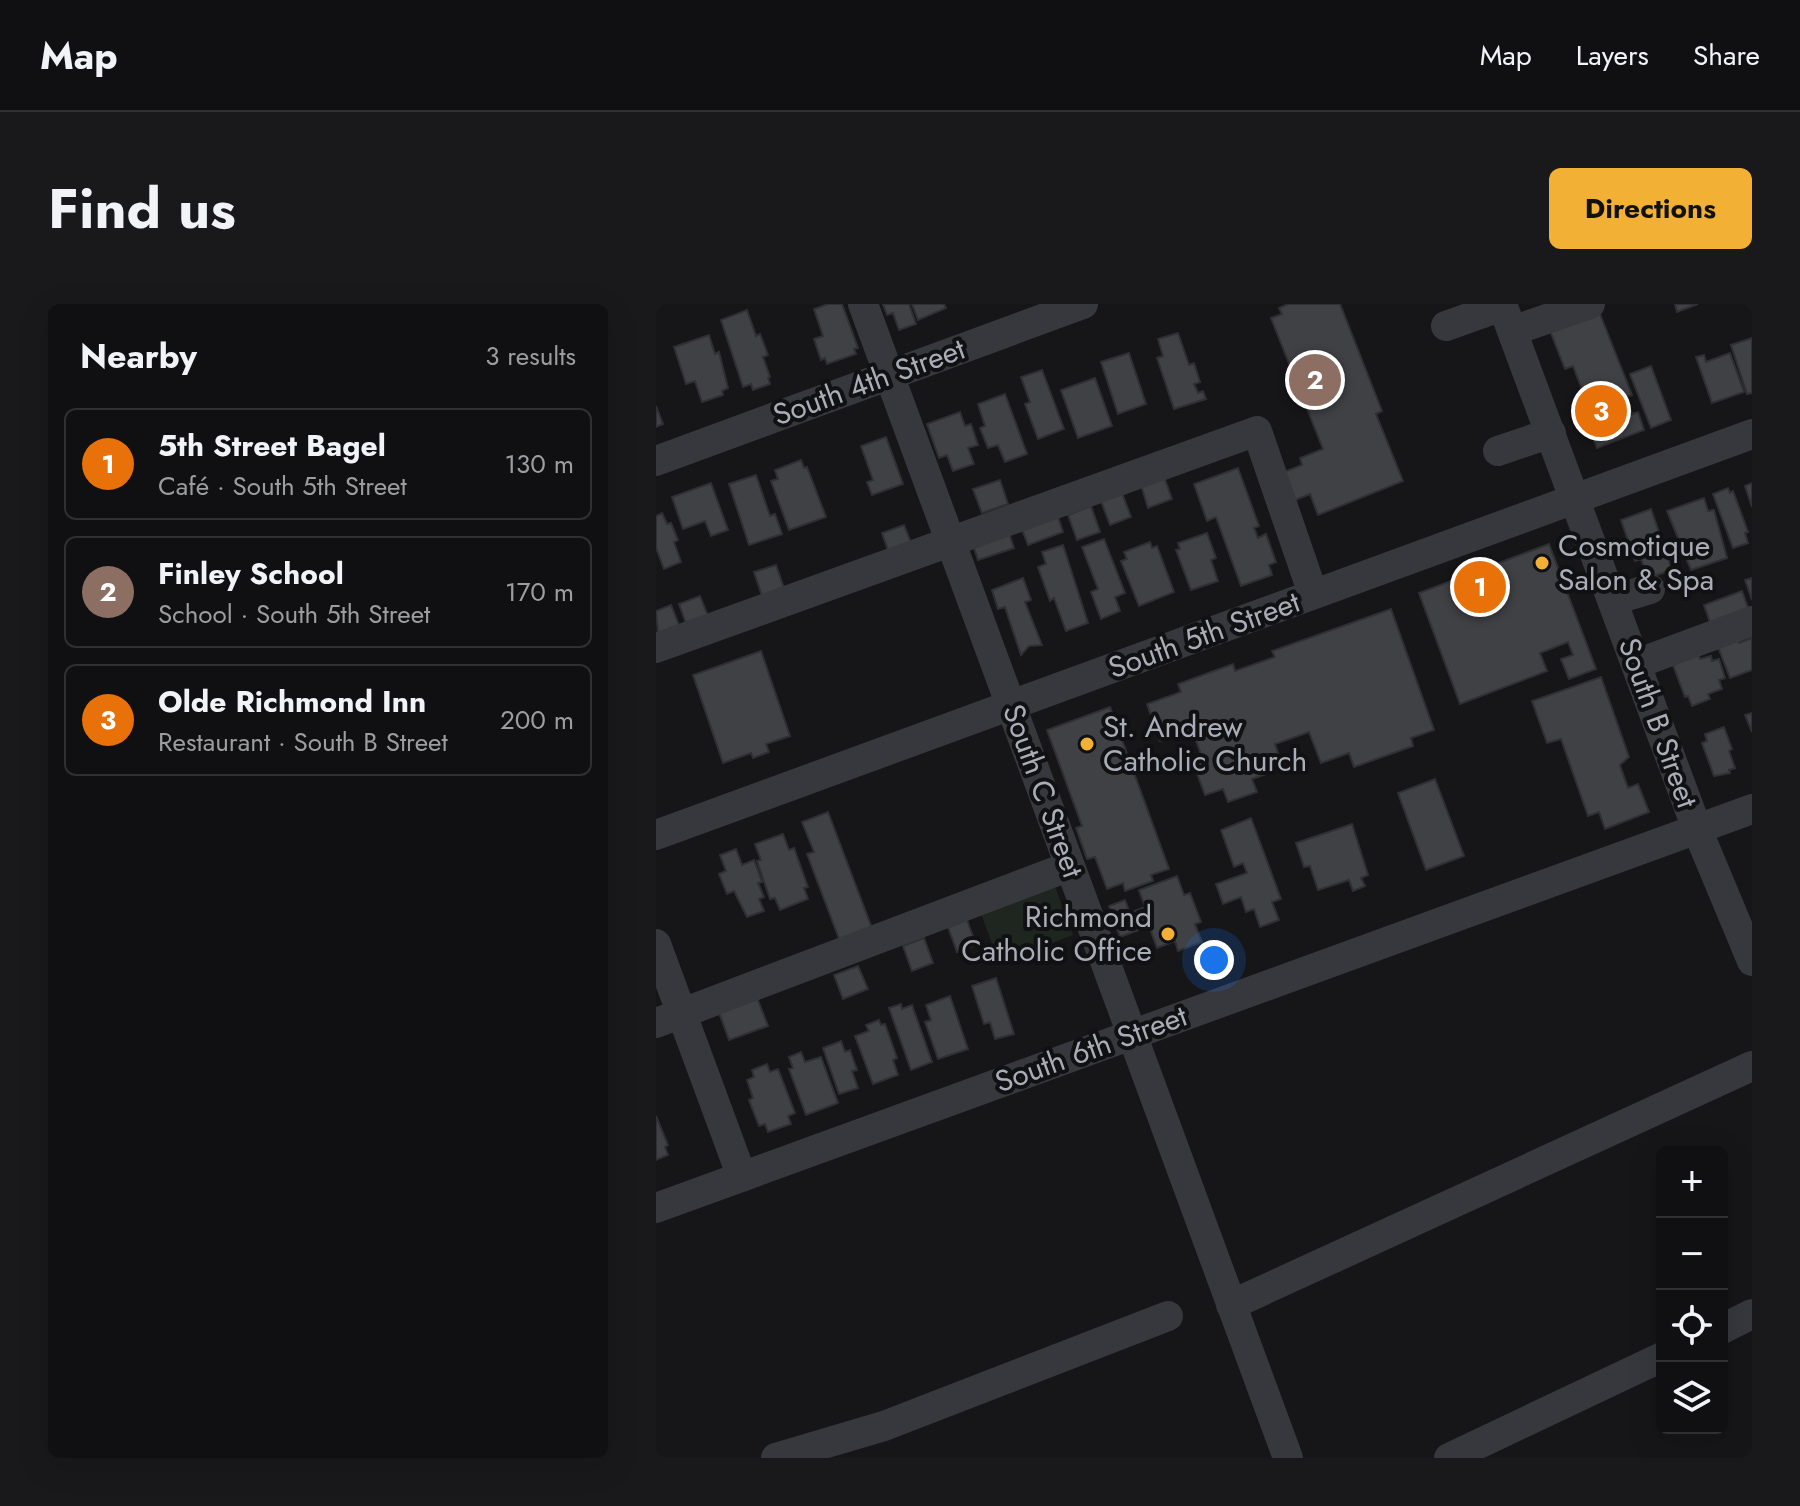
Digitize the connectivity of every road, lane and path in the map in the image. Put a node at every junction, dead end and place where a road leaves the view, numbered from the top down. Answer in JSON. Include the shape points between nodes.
{"nodes":[{"id":1,"x":863,"y":304,"type":"edge"},
{"id":2,"x":1083,"y":304,"type":"edge"},
{"id":3,"x":1590,"y":304,"type":"edge"},
{"id":4,"x":1505,"y":314,"type":"edge"},
{"id":5,"x":1446,"y":326,"type":"dead end"},
{"id":6,"x":889,"y":374,"type":"junction"},
{"id":7,"x":1551,"y":433,"type":"junction"},
{"id":8,"x":1752,"y":434,"type":"edge"},
{"id":9,"x":1498,"y":451,"type":"dead end"},
{"id":10,"x":656,"y":461,"type":"edge"},
{"id":11,"x":1576,"y":498,"type":"junction"},
{"id":12,"x":951,"y":540,"type":"junction"},
{"id":13,"x":1650,"y":589,"type":"dead end"},
{"id":14,"x":1313,"y":594,"type":"junction"},
{"id":15,"x":1613,"y":600,"type":"junction"},
{"id":16,"x":1752,"y":621,"type":"edge"},
{"id":17,"x":656,"y":648,"type":"edge"},
{"id":18,"x":1636,"y":664,"type":"junction"},
{"id":19,"x":1012,"y":705,"type":"junction"},
{"id":20,"x":1752,"y":809,"type":"edge"},
{"id":21,"x":1697,"y":829,"type":"junction"},
{"id":22,"x":656,"y":835,"type":"edge"},
{"id":23,"x":1070,"y":866,"type":"junction"},
{"id":24,"x":656,"y":944,"type":"edge"},
{"id":25,"x":1752,"y":961,"type":"edge"},
{"id":26,"x":669,"y":1018,"type":"edge"},
{"id":27,"x":1130,"y":1034,"type":"junction"},
{"id":28,"x":1752,"y":1066,"type":"edge"},
{"id":29,"x":742,"y":1177,"type":"junction"},
{"id":30,"x":656,"y":1208,"type":"edge"},
{"id":31,"x":1231,"y":1305,"type":"junction"},
{"id":32,"x":1752,"y":1314,"type":"edge"},
{"id":33,"x":1168,"y":1316,"type":"dead end"},
{"id":34,"x":1728,"y":1326,"type":"edge"},
{"id":35,"x":1656,"y":1360,"type":"edge"},
{"id":36,"x":776,"y":1458,"type":"edge"},
{"id":37,"x":1288,"y":1458,"type":"edge"},
{"id":38,"x":1449,"y":1458,"type":"edge"}],
"edges":[{"from":1,"to":6,"type":"street","name":"South C Street"},
{"from":2,"to":6,"type":"street","name":"South 4th Street"},
{"from":3,"to":4,"type":"street"},
{"from":4,"to":5,"type":"street"},
{"from":4,"to":7,"type":"street","name":"South B Street"},
{"from":6,"to":10,"type":"street","name":"South 4th Street"},
{"from":6,"to":12,"type":"street","name":"South C Street"},
{"from":7,"to":9,"type":"street"},
{"from":7,"to":11,"type":"street","name":"South B Street"},
{"from":8,"to":11,"type":"street","name":"South 5th Street"},
{"from":11,"to":14,"type":"street","name":"South 5th Street"},
{"from":11,"to":15,"type":"street","name":"South B Street"},
{"from":12,"to":14,"type":"street","via":[[1257,431]]},
{"from":12,"to":17,"type":"street"},
{"from":12,"to":19,"type":"street","name":"South C Street"},
{"from":13,"to":15,"type":"street"},
{"from":14,"to":19,"type":"street","name":"South 5th Street"},
{"from":15,"to":18,"type":"street","name":"South B Street"},
{"from":16,"to":18,"type":"street"},
{"from":18,"to":21,"type":"street","name":"South B Street"},
{"from":19,"to":22,"type":"street","name":"South 5th Street"},
{"from":19,"to":23,"type":"street","name":"South C Street"},
{"from":20,"to":21,"type":"street","name":"South 6th Street"},
{"from":21,"to":25,"type":"street","name":"South B Street"},
{"from":21,"to":27,"type":"street","name":"South 6th Street"},
{"from":23,"to":26,"type":"street"},
{"from":23,"to":27,"type":"street","name":"South C Street"},
{"from":24,"to":26,"type":"street"},
{"from":26,"to":29,"type":"street"},
{"from":27,"to":29,"type":"street","name":"South 6th Street"},
{"from":27,"to":31,"type":"street","name":"South C Street"},
{"from":28,"to":31,"type":"street"},
{"from":29,"to":30,"type":"street","name":"South 6th Street"},
{"from":31,"to":37,"type":"street","name":"South C Street"},
{"from":32,"to":34,"type":"street"},
{"from":33,"to":36,"type":"street","via":[[884,1426]]},
{"from":35,"to":38,"type":"street"}]}
